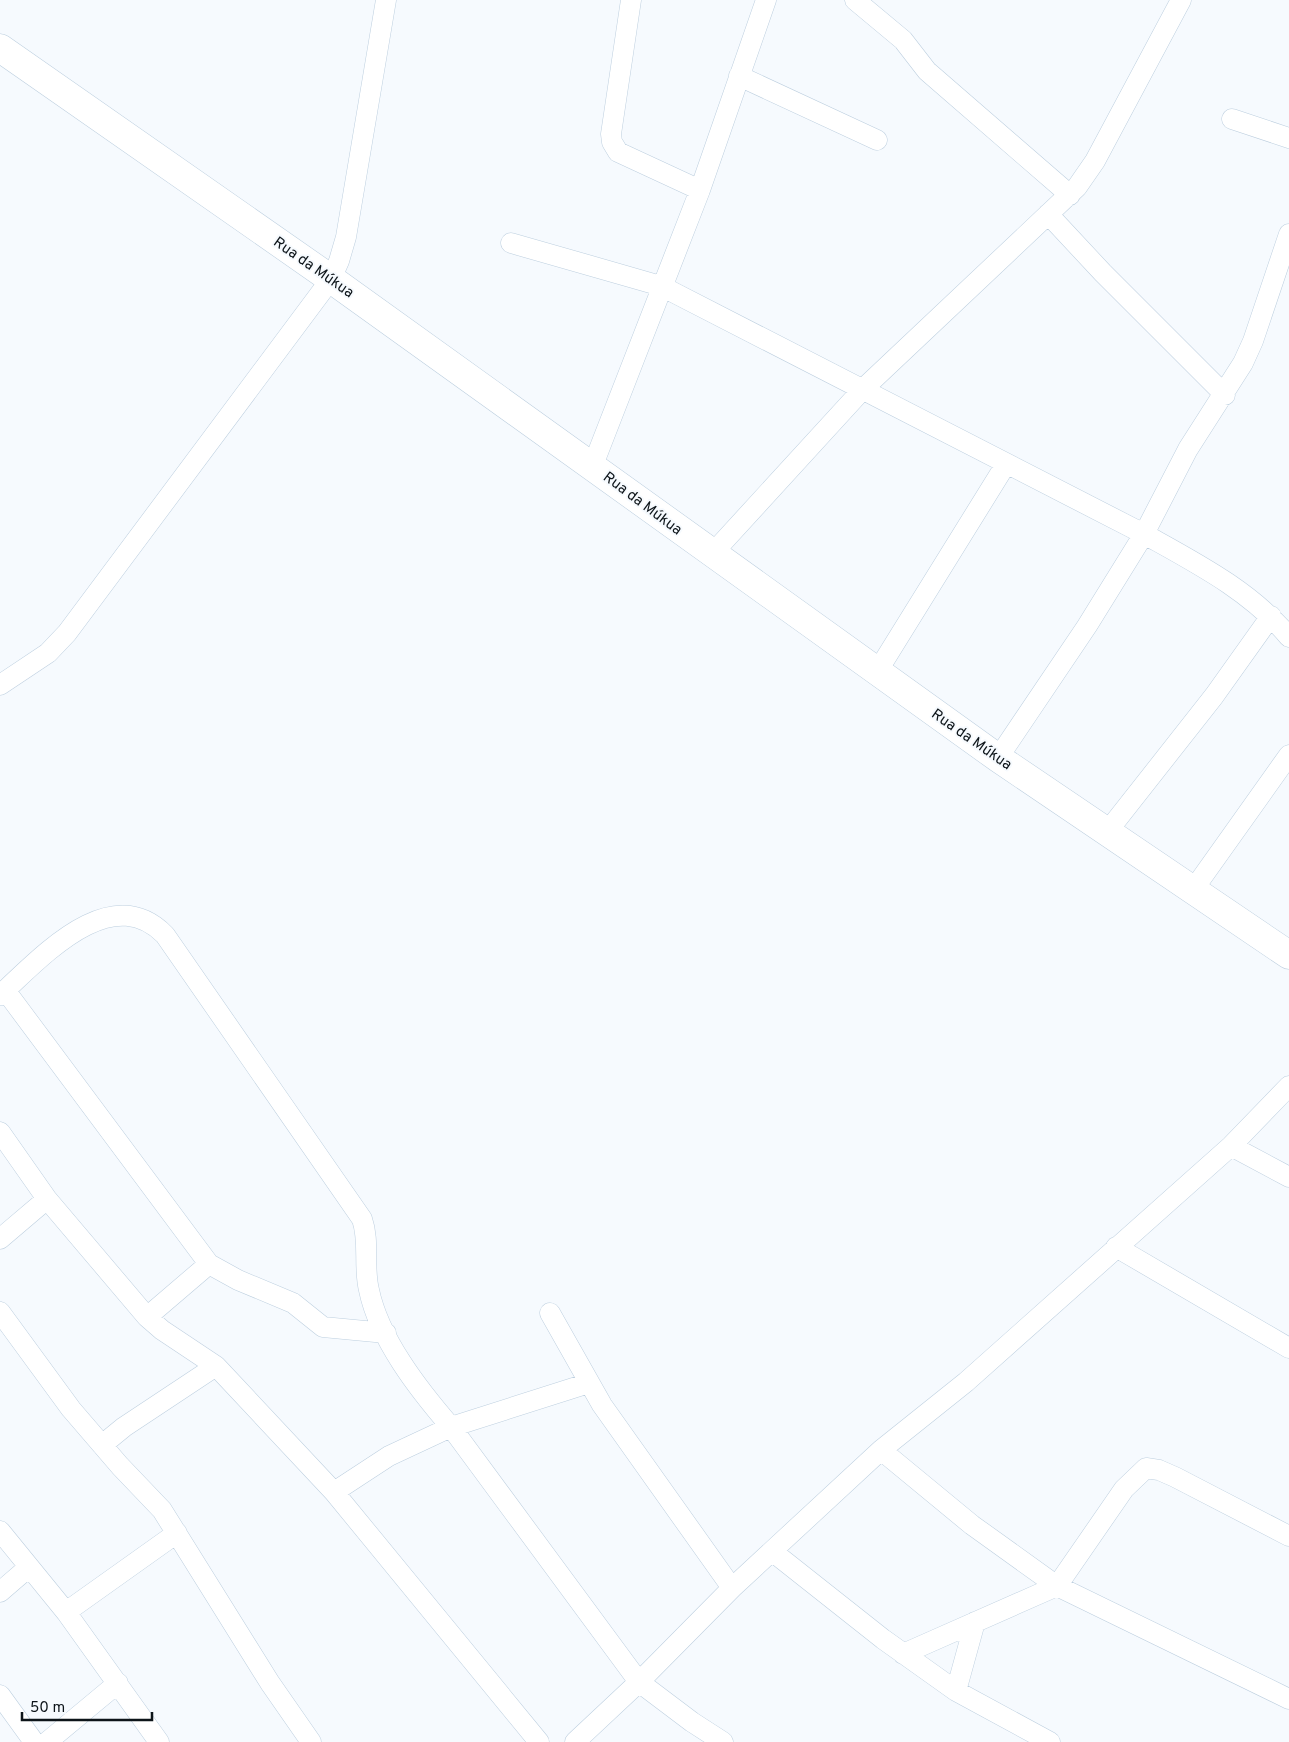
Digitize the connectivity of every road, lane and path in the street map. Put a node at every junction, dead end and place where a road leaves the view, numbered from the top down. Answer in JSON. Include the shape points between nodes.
{"nodes":[{"id":1,"x":386,"y":0,"type":"edge"},
{"id":2,"x":631,"y":0,"type":"edge"},
{"id":3,"x":766,"y":0,"type":"edge"},
{"id":4,"x":1181,"y":0,"type":"edge"},
{"id":5,"x":860,"y":2,"type":"edge"},
{"id":6,"x":0,"y":48,"type":"edge"},
{"id":7,"x":739,"y":76,"type":"junction"},
{"id":8,"x":1232,"y":119,"type":"dead end"},
{"id":9,"x":1289,"y":138,"type":"edge"},
{"id":10,"x":877,"y":140,"type":"dead end"},
{"id":11,"x":700,"y":190,"type":"junction"},
{"id":12,"x":1070,"y":195,"type":"junction"},
{"id":13,"x":1048,"y":214,"type":"junction"},
{"id":14,"x":1289,"y":234,"type":"edge"},
{"id":15,"x":511,"y":243,"type":"dead end"},
{"id":16,"x":331,"y":279,"type":"junction"},
{"id":17,"x":661,"y":286,"type":"junction"},
{"id":18,"x":863,"y":388,"type":"junction"},
{"id":19,"x":1225,"y":395,"type":"junction"},
{"id":20,"x":1006,"y":464,"type":"junction"},
{"id":21,"x":593,"y":465,"type":"junction"},
{"id":22,"x":1144,"y":534,"type":"junction"},
{"id":23,"x":712,"y":554,"type":"junction"},
{"id":24,"x":1283,"y":625,"type":"edge"},
{"id":25,"x":877,"y":672,"type":"junction"},
{"id":26,"x":0,"y":685,"type":"edge"},
{"id":27,"x":1289,"y":755,"type":"edge"},
{"id":28,"x":998,"y":758,"type":"junction"},
{"id":29,"x":1107,"y":832,"type":"junction"},
{"id":30,"x":1194,"y":890,"type":"junction"},
{"id":31,"x":1289,"y":955,"type":"edge"},
{"id":32,"x":3,"y":992,"type":"edge"},
{"id":33,"x":1289,"y":1086,"type":"edge"},
{"id":34,"x":0,"y":1132,"type":"edge"},
{"id":35,"x":1231,"y":1146,"type":"junction"},
{"id":36,"x":1289,"y":1177,"type":"edge"},
{"id":37,"x":47,"y":1199,"type":"junction"},
{"id":38,"x":0,"y":1239,"type":"edge"},
{"id":39,"x":1116,"y":1247,"type":"junction"},
{"id":40,"x":209,"y":1264,"type":"junction"},
{"id":41,"x":0,"y":1312,"type":"edge"},
{"id":42,"x":550,"y":1313,"type":"dead end"},
{"id":43,"x":147,"y":1317,"type":"junction"},
{"id":44,"x":386,"y":1333,"type":"junction"},
{"id":45,"x":1289,"y":1348,"type":"edge"},
{"id":46,"x":216,"y":1366,"type":"junction"},
{"id":47,"x":589,"y":1383,"type":"junction"},
{"id":48,"x":451,"y":1427,"type":"junction"},
{"id":49,"x":102,"y":1445,"type":"junction"},
{"id":50,"x":881,"y":1450,"type":"junction"},
{"id":51,"x":334,"y":1492,"type":"junction"},
{"id":52,"x":0,"y":1531,"type":"edge"},
{"id":53,"x":178,"y":1533,"type":"junction"},
{"id":54,"x":1289,"y":1536,"type":"edge"},
{"id":55,"x":772,"y":1552,"type":"junction"},
{"id":56,"x":28,"y":1567,"type":"junction"},
{"id":57,"x":1057,"y":1586,"type":"junction"},
{"id":58,"x":732,"y":1588,"type":"junction"},
{"id":59,"x":0,"y":1592,"type":"edge"},
{"id":60,"x":66,"y":1612,"type":"junction"},
{"id":61,"x":975,"y":1622,"type":"junction"},
{"id":62,"x":903,"y":1654,"type":"junction"},
{"id":63,"x":639,"y":1682,"type":"junction"},
{"id":64,"x":118,"y":1683,"type":"junction"},
{"id":65,"x":956,"y":1691,"type":"junction"},
{"id":66,"x":0,"y":1695,"type":"edge"},
{"id":67,"x":1289,"y":1699,"type":"edge"},
{"id":68,"x":34,"y":1742,"type":"edge"},
{"id":69,"x":47,"y":1742,"type":"edge"},
{"id":70,"x":159,"y":1742,"type":"edge"},
{"id":71,"x":311,"y":1742,"type":"edge"},
{"id":72,"x":538,"y":1742,"type":"edge"},
{"id":73,"x":575,"y":1742,"type":"edge"},
{"id":74,"x":724,"y":1742,"type":"edge"},
{"id":75,"x":1050,"y":1742,"type":"edge"}],
"edges":[{"from":1,"to":16,"type":"street","via":[[346,237]]},
{"from":2,"to":11,"type":"street","via":[[612,142],[618,152]]},
{"from":3,"to":7,"type":"street"},
{"from":4,"to":12,"type":"street","via":[[1095,161]]},
{"from":5,"to":12,"type":"street","via":[[903,40],[927,71]]},
{"from":6,"to":16,"type":"street","name":"Rua da Múkua"},
{"from":7,"to":10,"type":"street"},
{"from":7,"to":11,"type":"street"},
{"from":8,"to":9,"type":"street"},
{"from":11,"to":17,"type":"street"},
{"from":12,"to":13,"type":"street"},
{"from":13,"to":18,"type":"street"},
{"from":13,"to":19,"type":"street"},
{"from":14,"to":19,"type":"street","via":[[1253,341]]},
{"from":15,"to":17,"type":"street"},
{"from":16,"to":21,"type":"street","name":"Rua da Múkua"},
{"from":16,"to":26,"type":"street","via":[[67,633],[48,653]]},
{"from":17,"to":18,"type":"street"},
{"from":17,"to":21,"type":"street"},
{"from":18,"to":20,"type":"street"},
{"from":18,"to":23,"type":"street"},
{"from":19,"to":22,"type":"street","via":[[1188,449]]},
{"from":20,"to":22,"type":"street"},
{"from":20,"to":25,"type":"street"},
{"from":21,"to":23,"type":"street","name":"Rua da Múkua"},
{"from":22,"to":24,"type":"street","via":[[1209,571]]},
{"from":22,"to":28,"type":"street"},
{"from":23,"to":25,"type":"street","name":"Rua da Múkua"},
{"from":24,"to":29,"type":"street","via":[[1214,696]]},
{"from":25,"to":28,"type":"street","name":"Rua da Múkua"},
{"from":27,"to":30,"type":"street"},
{"from":28,"to":29,"type":"street","name":"Rua da Múkua"},
{"from":29,"to":30,"type":"street","name":"Rua da Múkua"},
{"from":30,"to":31,"type":"street","name":"Rua da Múkua"},
{"from":32,"to":40,"type":"street"},
{"from":32,"to":44,"type":"street","via":[[70,933],[88,924],[107,918],[134,916],[159,929],[362,1219],[366,1231],[369,1290]]},
{"from":33,"to":35,"type":"street"},
{"from":34,"to":37,"type":"street"},
{"from":35,"to":36,"type":"street"},
{"from":35,"to":39,"type":"street"},
{"from":37,"to":38,"type":"street"},
{"from":37,"to":43,"type":"street"},
{"from":39,"to":45,"type":"street"},
{"from":39,"to":50,"type":"street","via":[[966,1382]]},
{"from":40,"to":43,"type":"street"},
{"from":40,"to":44,"type":"street","via":[[294,1303],[323,1327]]},
{"from":41,"to":49,"type":"street","via":[[71,1409]]},
{"from":42,"to":47,"type":"street"},
{"from":43,"to":46,"type":"street"},
{"from":44,"to":48,"type":"street","via":[[428,1399]]},
{"from":46,"to":49,"type":"street"},
{"from":46,"to":51,"type":"street"},
{"from":47,"to":48,"type":"street"},
{"from":47,"to":58,"type":"street"},
{"from":48,"to":51,"type":"street","via":[[389,1456]]},
{"from":48,"to":63,"type":"street"},
{"from":49,"to":53,"type":"street","via":[[162,1510]]},
{"from":50,"to":55,"type":"street"},
{"from":50,"to":57,"type":"street","via":[[972,1525]]},
{"from":51,"to":72,"type":"street"},
{"from":52,"to":56,"type":"street"},
{"from":53,"to":60,"type":"street"},
{"from":53,"to":71,"type":"street","via":[[270,1683]]},
{"from":54,"to":57,"type":"street","via":[[1175,1477],[1146,1468],[1124,1489]]},
{"from":55,"to":58,"type":"street"},
{"from":55,"to":62,"type":"street"},
{"from":56,"to":59,"type":"street"},
{"from":56,"to":60,"type":"street"},
{"from":57,"to":61,"type":"street"},
{"from":57,"to":67,"type":"street"},
{"from":58,"to":63,"type":"street"},
{"from":60,"to":64,"type":"street"},
{"from":61,"to":62,"type":"street"},
{"from":61,"to":65,"type":"street"},
{"from":62,"to":65,"type":"street"},
{"from":63,"to":73,"type":"street"},
{"from":63,"to":74,"type":"street"},
{"from":64,"to":69,"type":"street"},
{"from":64,"to":70,"type":"street"},
{"from":65,"to":75,"type":"street"},
{"from":66,"to":68,"type":"street"}]}
